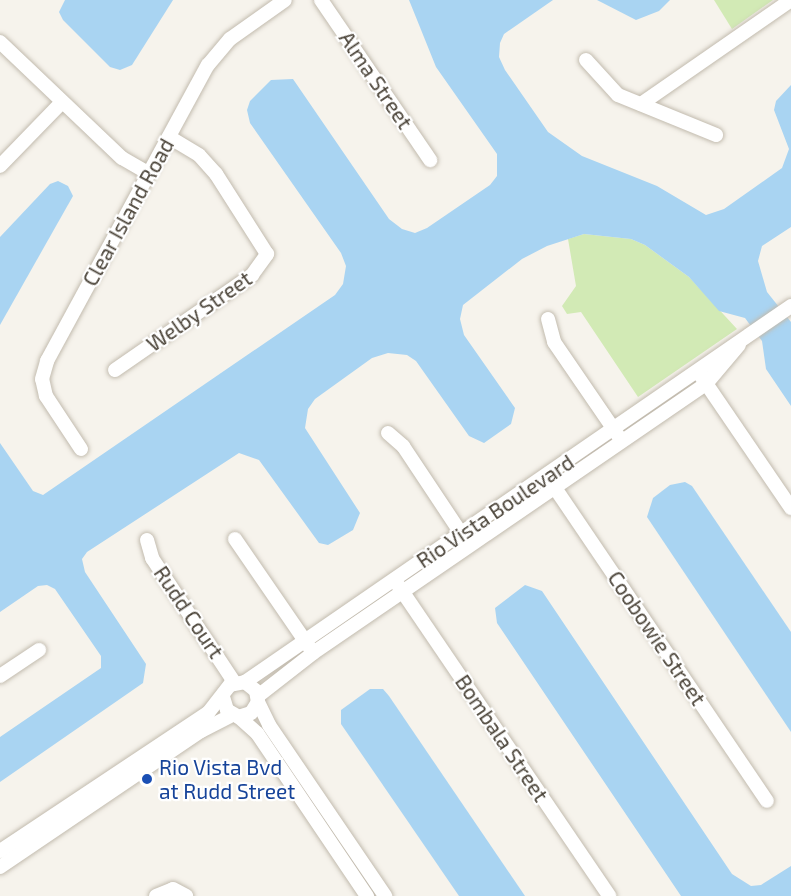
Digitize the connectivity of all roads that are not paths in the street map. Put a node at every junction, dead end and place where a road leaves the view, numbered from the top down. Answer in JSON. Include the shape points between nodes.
{"nodes":[{"id":1,"x":285,"y":0,"type":"edge"},
{"id":2,"x":321,"y":0,"type":"edge"},
{"id":3,"x":791,"y":0,"type":"edge"},
{"id":4,"x":0,"y":42,"type":"edge"},
{"id":5,"x":586,"y":60,"type":"dead end"},
{"id":6,"x":62,"y":102,"type":"junction"},
{"id":7,"x":641,"y":104,"type":"junction"},
{"id":8,"x":716,"y":135,"type":"dead end"},
{"id":9,"x":169,"y":137,"type":"junction"},
{"id":10,"x":430,"y":160,"type":"dead end"},
{"id":11,"x":0,"y":166,"type":"edge"},
{"id":12,"x":148,"y":173,"type":"junction"},
{"id":13,"x":791,"y":306,"type":"edge"},
{"id":14,"x":548,"y":319,"type":"dead end"},
{"id":15,"x":749,"y":335,"type":"junction"},
{"id":16,"x":115,"y":370,"type":"dead end"},
{"id":17,"x":698,"y":372,"type":"junction"},
{"id":18,"x":706,"y":384,"type":"junction"},
{"id":19,"x":614,"y":430,"type":"junction"},
{"id":20,"x":388,"y":434,"type":"dead end"},
{"id":21,"x":622,"y":442,"type":"junction"},
{"id":22,"x":81,"y":449,"type":"dead end"},
{"id":23,"x":547,"y":476,"type":"junction"},
{"id":24,"x":555,"y":488,"type":"junction"},
{"id":25,"x":791,"y":508,"type":"edge"},
{"id":26,"x":235,"y":539,"type":"dead end"},
{"id":27,"x":147,"y":540,"type":"dead end"},
{"id":28,"x":466,"y":540,"type":"junction"},
{"id":29,"x":399,"y":586,"type":"junction"},
{"id":30,"x":305,"y":641,"type":"junction"},
{"id":31,"x":39,"y":650,"type":"dead end"},
{"id":32,"x":313,"y":653,"type":"junction"},
{"id":33,"x":0,"y":676,"type":"edge"},
{"id":34,"x":240,"y":682,"type":"junction"},
{"id":35,"x":223,"y":697,"type":"junction"},
{"id":36,"x":258,"y":699,"type":"junction"},
{"id":37,"x":235,"y":716,"type":"junction"},
{"id":38,"x":767,"y":801,"type":"dead end"},
{"id":39,"x":3,"y":857,"type":"edge"},
{"id":40,"x":361,"y":860,"type":"junction"},
{"id":41,"x":348,"y":869,"type":"junction"},
{"id":42,"x":156,"y":896,"type":"edge"},
{"id":43,"x":186,"y":896,"type":"edge"},
{"id":44,"x":367,"y":896,"type":"edge"},
{"id":45,"x":385,"y":896,"type":"edge"},
{"id":46,"x":609,"y":896,"type":"edge"}],
"edges":[{"from":1,"to":9,"type":"street","name":"Clear Island Road","via":[[216,53]]},
{"from":2,"to":10,"type":"street","name":"Alma Street"},
{"from":3,"to":7,"type":"street"},
{"from":4,"to":6,"type":"street"},
{"from":5,"to":7,"type":"street","via":[[611,89]]},
{"from":6,"to":11,"type":"street"},
{"from":6,"to":12,"type":"street","via":[[122,158]]},
{"from":7,"to":8,"type":"street"},
{"from":9,"to":12,"type":"street","name":"Clear Island Road"},
{"from":9,"to":16,"type":"street","name":"Welby Street","via":[[199,155],[216,174],[267,254],[252,274]]},
{"from":12,"to":22,"type":"street","name":"Clear Island Road","via":[[44,370],[43,388],[50,406]]},
{"from":13,"to":15,"type":"street","name":"Rio Vista Boulevard"},
{"from":14,"to":19,"type":"street","via":[[554,342]]},
{"from":15,"to":17,"type":"street","name":"Rio Vista Boulevard"},
{"from":15,"to":18,"type":"street","name":"Rio Vista Boulevard"},
{"from":17,"to":18,"type":"street"},
{"from":17,"to":19,"type":"street","name":"Rio Vista Boulevard"},
{"from":18,"to":21,"type":"street","name":"Rio Vista Boulevard"},
{"from":18,"to":25,"type":"street"},
{"from":19,"to":21,"type":"street"},
{"from":19,"to":23,"type":"street","name":"Rio Vista Boulevard"},
{"from":20,"to":28,"type":"street","via":[[403,446]]},
{"from":21,"to":24,"type":"street","name":"Rio Vista Boulevard"},
{"from":23,"to":24,"type":"street","name":"Coobowie Street"},
{"from":23,"to":28,"type":"street","name":"Rio Vista Boulevard"},
{"from":24,"to":28,"type":"street","name":"Rio Vista Boulevard"},
{"from":24,"to":38,"type":"street","name":"Coobowie Street"},
{"from":26,"to":30,"type":"street"},
{"from":27,"to":34,"type":"street","name":"Rudd Court","via":[[152,558]]},
{"from":28,"to":29,"type":"street","name":"Rio Vista Boulevard"},
{"from":29,"to":30,"type":"street","name":"Rio Vista Boulevard"},
{"from":29,"to":32,"type":"street","name":"Rio Vista Boulevard"},
{"from":29,"to":46,"type":"street","name":"Bombala Street"},
{"from":30,"to":32,"type":"street"},
{"from":30,"to":34,"type":"street","name":"Rio Vista Boulevard"},
{"from":31,"to":33,"type":"street"},
{"from":32,"to":36,"type":"street","name":"Rio Vista Boulevard"},
{"from":34,"to":35,"type":"street","name":"Rio Vista Boulevard"},
{"from":34,"to":36,"type":"street","name":"Rudd Court"},
{"from":35,"to":37,"type":"street"},
{"from":35,"to":39,"type":"street","via":[[208,713]]},
{"from":36,"to":37,"type":"street","name":"Rio Vista Boulevard","via":[[251,713]]},
{"from":36,"to":40,"type":"street","name":"Rudd Court"},
{"from":37,"to":39,"type":"street","via":[[201,730]]},
{"from":37,"to":41,"type":"street","via":[[252,726]]},
{"from":40,"to":41,"type":"street"},
{"from":40,"to":45,"type":"street","name":"Rudd Court"},
{"from":41,"to":44,"type":"street"},
{"from":42,"to":43,"type":"street","via":[[173,889]]}]}
